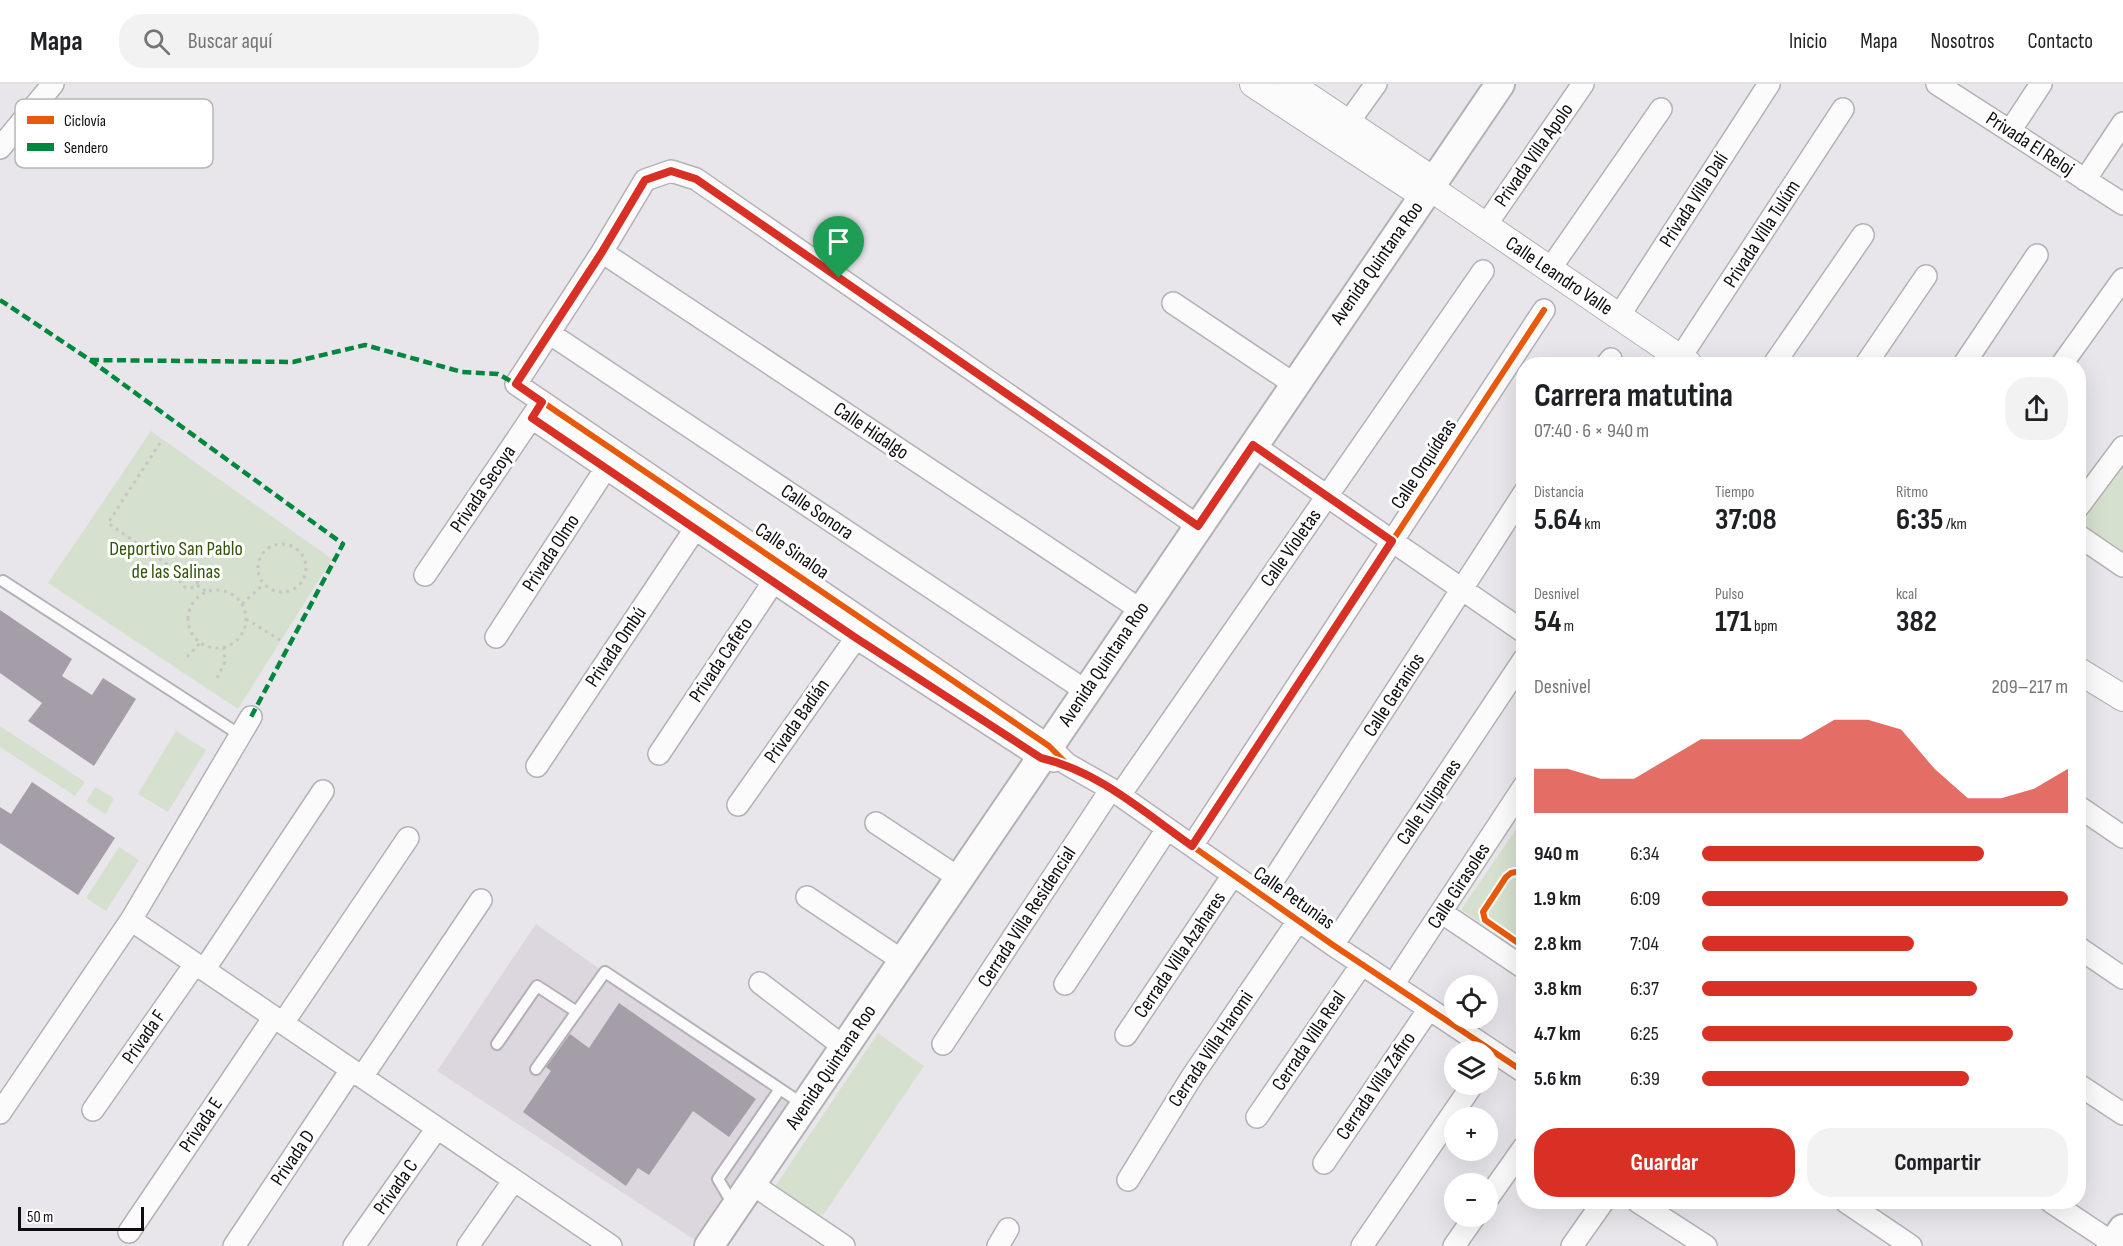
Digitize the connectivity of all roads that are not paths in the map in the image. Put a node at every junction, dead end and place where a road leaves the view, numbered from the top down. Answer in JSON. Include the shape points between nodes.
{"nodes":[{"id":1,"x":53,"y":84,"type":"edge"},
{"id":2,"x":1376,"y":84,"type":"edge"},
{"id":3,"x":1500,"y":84,"type":"edge"},
{"id":4,"x":1583,"y":84,"type":"edge"},
{"id":5,"x":1769,"y":84,"type":"edge"},
{"id":6,"x":2041,"y":84,"type":"edge"},
{"id":7,"x":1942,"y":85,"type":"edge"},
{"id":8,"x":1271,"y":86,"type":"edge"},
{"id":9,"x":41,"y":99,"type":"edge"},
{"id":10,"x":1661,"y":109,"type":"dead end"},
{"id":11,"x":1843,"y":109,"type":"dead end"},
{"id":12,"x":1348,"y":123,"type":"junction"},
{"id":13,"x":2123,"y":123,"type":"edge"},
{"id":14,"x":15,"y":130,"type":"edge"},
{"id":15,"x":2010,"y":131,"type":"junction"},
{"id":16,"x":0,"y":148,"type":"edge"},
{"id":17,"x":2085,"y":180,"type":"junction"},
{"id":18,"x":1429,"y":188,"type":"junction"},
{"id":19,"x":2123,"y":204,"type":"edge"},
{"id":20,"x":1486,"y":225,"type":"junction"},
{"id":21,"x":1863,"y":235,"type":"dead end"},
{"id":22,"x":602,"y":252,"type":"junction"},
{"id":23,"x":2037,"y":255,"type":"dead end"},
{"id":24,"x":1550,"y":269,"type":"junction"},
{"id":25,"x":1483,"y":271,"type":"dead end"},
{"id":26,"x":1926,"y":276,"type":"dead end"},
{"id":27,"x":2123,"y":279,"type":"edge"},
{"id":28,"x":1173,"y":303,"type":"dead end"},
{"id":29,"x":1545,"y":310,"type":"dead end"},
{"id":30,"x":1618,"y":316,"type":"junction"},
{"id":31,"x":549,"y":333,"type":"junction"},
{"id":32,"x":1678,"y":357,"type":"edge"},
{"id":33,"x":1688,"y":357,"type":"edge"},
{"id":34,"x":1779,"y":357,"type":"edge"},
{"id":35,"x":1871,"y":357,"type":"edge"},
{"id":36,"x":1969,"y":357,"type":"edge"},
{"id":37,"x":2067,"y":357,"type":"edge"},
{"id":38,"x":1294,"y":384,"type":"junction"},
{"id":39,"x":537,"y":410,"type":"junction"},
{"id":40,"x":1253,"y":445,"type":"junction"},
{"id":41,"x":2123,"y":447,"type":"edge"},
{"id":42,"x":606,"y":468,"type":"junction"},
{"id":43,"x":1327,"y":496,"type":"junction"},
{"id":44,"x":2086,"y":497,"type":"edge"},
{"id":45,"x":1516,"y":505,"type":"edge"},
{"id":46,"x":1198,"y":526,"type":"junction"},
{"id":47,"x":695,"y":529,"type":"junction"},
{"id":48,"x":1392,"y":541,"type":"junction"},
{"id":49,"x":2086,"y":541,"type":"edge"},
{"id":50,"x":2123,"y":566,"type":"edge"},
{"id":51,"x":779,"y":574,"type":"junction"},
{"id":52,"x":424,"y":575,"type":"dead end"},
{"id":53,"x":3,"y":580,"type":"dead end"},
{"id":54,"x":1462,"y":589,"type":"junction"},
{"id":55,"x":1141,"y":610,"type":"junction"},
{"id":56,"x":1516,"y":626,"type":"edge"},
{"id":57,"x":496,"y":638,"type":"dead end"},
{"id":58,"x":856,"y":638,"type":"junction"},
{"id":59,"x":1516,"y":671,"type":"edge"},
{"id":60,"x":2086,"y":674,"type":"edge"},
{"id":61,"x":1086,"y":692,"type":"junction"},
{"id":62,"x":2123,"y":698,"type":"edge"},
{"id":63,"x":251,"y":717,"type":"dead end"},
{"id":64,"x":240,"y":735,"type":"junction"},
{"id":65,"x":658,"y":754,"type":"dead end"},
{"id":66,"x":1052,"y":756,"type":"junction"},
{"id":67,"x":537,"y":766,"type":"dead end"},
{"id":68,"x":323,"y":791,"type":"dead end"},
{"id":69,"x":1116,"y":792,"type":"junction"},
{"id":70,"x":1516,"y":798,"type":"edge"},
{"id":71,"x":738,"y":804,"type":"dead end"},
{"id":72,"x":2086,"y":812,"type":"edge"},
{"id":73,"x":876,"y":823,"type":"dead end"},
{"id":74,"x":1167,"y":829,"type":"junction"},
{"id":75,"x":2123,"y":837,"type":"edge"},
{"id":76,"x":408,"y":838,"type":"dead end"},
{"id":77,"x":1192,"y":846,"type":"junction"},
{"id":78,"x":1233,"y":875,"type":"junction"},
{"id":79,"x":959,"y":878,"type":"junction"},
{"id":80,"x":1263,"y":896,"type":"junction"},
{"id":81,"x":807,"y":897,"type":"dead end"},
{"id":82,"x":481,"y":900,"type":"dead end"},
{"id":83,"x":1441,"y":912,"type":"junction"},
{"id":84,"x":131,"y":920,"type":"junction"},
{"id":85,"x":1298,"y":921,"type":"junction"},
{"id":86,"x":1333,"y":945,"type":"junction"},
{"id":87,"x":2086,"y":953,"type":"edge"},
{"id":88,"x":903,"y":961,"type":"junction"},
{"id":89,"x":1516,"y":963,"type":"edge"},
{"id":90,"x":1362,"y":964,"type":"junction"},
{"id":91,"x":200,"y":967,"type":"junction"},
{"id":92,"x":2123,"y":978,"type":"edge"},
{"id":93,"x":760,"y":983,"type":"dead end"},
{"id":94,"x":1065,"y":984,"type":"dead end"},
{"id":95,"x":1393,"y":985,"type":"junction"},
{"id":96,"x":1429,"y":1009,"type":"junction"},
{"id":97,"x":577,"y":1012,"type":"junction"},
{"id":98,"x":278,"y":1020,"type":"junction"},
{"id":99,"x":1126,"y":1035,"type":"dead end"},
{"id":100,"x":1470,"y":1041,"type":"edge"},
{"id":101,"x":497,"y":1044,"type":"dead end"},
{"id":102,"x":943,"y":1044,"type":"dead end"},
{"id":103,"x":844,"y":1047,"type":"junction"},
{"id":104,"x":1498,"y":1060,"type":"edge"},
{"id":105,"x":1516,"y":1068,"type":"edge"},
{"id":106,"x":536,"y":1069,"type":"dead end"},
{"id":107,"x":356,"y":1073,"type":"junction"},
{"id":108,"x":780,"y":1089,"type":"junction"},
{"id":109,"x":2086,"y":1090,"type":"edge"},
{"id":110,"x":1465,"y":1095,"type":"edge"},
{"id":111,"x":805,"y":1106,"type":"junction"},
{"id":112,"x":93,"y":1110,"type":"dead end"},
{"id":113,"x":0,"y":1113,"type":"edge"},
{"id":114,"x":2123,"y":1114,"type":"edge"},
{"id":115,"x":1257,"y":1117,"type":"dead end"},
{"id":116,"x":437,"y":1128,"type":"junction"},
{"id":117,"x":1516,"y":1158,"type":"edge"},
{"id":118,"x":1324,"y":1162,"type":"dead end"},
{"id":119,"x":514,"y":1180,"type":"junction"},
{"id":120,"x":1128,"y":1180,"type":"dead end"},
{"id":121,"x":752,"y":1184,"type":"junction"},
{"id":122,"x":1498,"y":1184,"type":"edge"},
{"id":123,"x":735,"y":1208,"type":"junction"},
{"id":124,"x":1598,"y":1209,"type":"edge"},
{"id":125,"x":1649,"y":1209,"type":"edge"},
{"id":126,"x":1856,"y":1209,"type":"edge"},
{"id":127,"x":2063,"y":1209,"type":"edge"},
{"id":128,"x":1467,"y":1227,"type":"edge"},
{"id":129,"x":129,"y":1232,"type":"dead end"},
{"id":130,"x":2116,"y":1239,"type":"edge"},
{"id":131,"x":588,"y":1240,"type":"edge"},
{"id":132,"x":234,"y":1246,"type":"edge"},
{"id":133,"x":354,"y":1246,"type":"edge"},
{"id":134,"x":468,"y":1246,"type":"edge"},
{"id":135,"x":611,"y":1246,"type":"edge"},
{"id":136,"x":709,"y":1246,"type":"edge"},
{"id":137,"x":844,"y":1246,"type":"edge"},
{"id":138,"x":1362,"y":1246,"type":"edge"},
{"id":139,"x":1454,"y":1246,"type":"edge"},
{"id":140,"x":1572,"y":1246,"type":"edge"},
{"id":141,"x":1706,"y":1246,"type":"edge"},
{"id":142,"x":1911,"y":1246,"type":"edge"}],
"edges":[{"from":1,"to":9,"type":"street"},
{"from":2,"to":12,"type":"street"},
{"from":3,"to":18,"type":"main road","name":"Avenida Quintana Roo"},
{"from":4,"to":20,"type":"street","name":"Privada Villa Apolo"},
{"from":5,"to":30,"type":"street","name":"Privada Villa Dalí"},
{"from":6,"to":15,"type":"street"},
{"from":7,"to":15,"type":"street","name":"Privada El Reloj"},
{"from":8,"to":12,"type":"street","name":"Calle Leandro Valle"},
{"from":8,"to":18,"type":"street","name":"Calle Leandro Valle","via":[[1413,189]]},
{"from":10,"to":24,"type":"street"},
{"from":11,"to":33,"type":"street","name":"Privada Villa Tulúm"},
{"from":12,"to":18,"type":"street","name":"Calle Leandro Valle","via":[[1423,173]]},
{"from":13,"to":17,"type":"street"},
{"from":14,"to":16,"type":"street"},
{"from":15,"to":17,"type":"street","name":"Privada El Reloj"},
{"from":17,"to":19,"type":"street","name":"Privada El Reloj"},
{"from":18,"to":20,"type":"street","name":"Calle Leandro Valle"},
{"from":18,"to":38,"type":"main road","name":"Avenida Quintana Roo"},
{"from":20,"to":24,"type":"street","name":"Calle Leandro Valle"},
{"from":21,"to":34,"type":"street"},
{"from":22,"to":31,"type":"street"},
{"from":22,"to":46,"type":"street","via":[[645,180],[671,171],[696,179]]},
{"from":22,"to":55,"type":"street","name":"Calle Hidalgo"},
{"from":23,"to":36,"type":"street"},
{"from":24,"to":30,"type":"street","name":"Calle Leandro Valle"},
{"from":25,"to":43,"type":"street","name":"Calle Violetas"},
{"from":26,"to":35,"type":"street"},
{"from":27,"to":37,"type":"street"},
{"from":28,"to":38,"type":"street"},
{"from":29,"to":48,"type":"street","name":"Calle Orquídeas"},
{"from":30,"to":32,"type":"street","name":"Calle Leandro Valle"},
{"from":31,"to":39,"type":"street","name":"Calle Sinaloa","via":[[516,384]]},
{"from":31,"to":61,"type":"street","name":"Calle Sonora"},
{"from":38,"to":40,"type":"main road","name":"Avenida Quintana Roo"},
{"from":39,"to":42,"type":"street","name":"Calle Sinaloa"},
{"from":39,"to":51,"type":"street","name":"Calle Sinaloa"},
{"from":39,"to":52,"type":"street","name":"Privada Secoya"},
{"from":40,"to":43,"type":"street"},
{"from":40,"to":46,"type":"main road","name":"Avenida Quintana Roo"},
{"from":41,"to":44,"type":"street"},
{"from":42,"to":47,"type":"street","name":"Calle Sinaloa"},
{"from":42,"to":57,"type":"street","name":"Privada Olmo"},
{"from":43,"to":48,"type":"street"},
{"from":43,"to":69,"type":"street","name":"Calle Violetas"},
{"from":45,"to":54,"type":"street","name":"Calle Geranios"},
{"from":46,"to":55,"type":"main road","name":"Avenida Quintana Roo"},
{"from":47,"to":51,"type":"street","name":"Calle Sinaloa"},
{"from":47,"to":67,"type":"street","name":"Privada Ombú"},
{"from":48,"to":54,"type":"street"},
{"from":48,"to":77,"type":"street","name":"Calle Orquídeas"},
{"from":49,"to":50,"type":"street"},
{"from":51,"to":58,"type":"street","name":"Calle Sinaloa"},
{"from":51,"to":65,"type":"street","name":"Privada Cafeto"},
{"from":51,"to":66,"type":"street","name":"Calle Sinaloa"},
{"from":53,"to":64,"type":"lane"},
{"from":54,"to":56,"type":"street"},
{"from":54,"to":80,"type":"street","name":"Calle Geranios"},
{"from":55,"to":61,"type":"main road","name":"Avenida Quintana Roo"},
{"from":58,"to":66,"type":"street","name":"Calle Sinaloa"},
{"from":58,"to":71,"type":"street","name":"Privada Badián"},
{"from":59,"to":86,"type":"street","name":"Calle Tulipanes"},
{"from":60,"to":62,"type":"street"},
{"from":61,"to":66,"type":"main road","name":"Avenida Quintana Roo"},
{"from":63,"to":64,"type":"street"},
{"from":64,"to":84,"type":"street"},
{"from":66,"to":69,"type":"street","name":"Calle Petunias"},
{"from":66,"to":79,"type":"main road","name":"Avenida Quintana Roo"},
{"from":68,"to":91,"type":"street","name":"Privada F"},
{"from":69,"to":74,"type":"street","name":"Calle Petunias"},
{"from":69,"to":102,"type":"street","name":"Cerrada Villa Residencial"},
{"from":70,"to":83,"type":"street","name":"Calle Girasoles"},
{"from":72,"to":75,"type":"street"},
{"from":73,"to":79,"type":"street"},
{"from":74,"to":77,"type":"street","name":"Calle Petunias"},
{"from":74,"to":94,"type":"street"},
{"from":76,"to":98,"type":"street","name":"Privada E"},
{"from":77,"to":78,"type":"street","name":"Calle Petunias"},
{"from":78,"to":80,"type":"street","name":"Calle Petunias"},
{"from":78,"to":99,"type":"street","name":"Cerrada Villa Azahares"},
{"from":79,"to":88,"type":"main road","name":"Avenida Quintana Roo"},
{"from":80,"to":85,"type":"street","name":"Calle Petunias"},
{"from":81,"to":88,"type":"street"},
{"from":82,"to":107,"type":"street","name":"Privada D"},
{"from":83,"to":89,"type":"street"},
{"from":83,"to":95,"type":"street","name":"Calle Girasoles"},
{"from":84,"to":91,"type":"street"},
{"from":84,"to":113,"type":"street"},
{"from":85,"to":86,"type":"street","name":"Calle Petunias"},
{"from":85,"to":120,"type":"street","name":"Cerrada Villa Haromi","via":[[1191,1078]]},
{"from":86,"to":90,"type":"street","name":"Calle Petunias"},
{"from":87,"to":92,"type":"street"},
{"from":88,"to":103,"type":"main road","name":"Avenida Quintana Roo"},
{"from":90,"to":95,"type":"street","name":"Calle Petunias"},
{"from":90,"to":115,"type":"street","name":"Cerrada Villa Real"},
{"from":91,"to":98,"type":"street"},
{"from":91,"to":112,"type":"street","name":"Privada F"},
{"from":93,"to":103,"type":"street"},
{"from":95,"to":96,"type":"street","name":"Calle Petunias"},
{"from":96,"to":100,"type":"street","name":"Calle Petunias"},
{"from":96,"to":118,"type":"street","name":"Cerrada Villa Zafiro"},
{"from":97,"to":101,"type":"lane","via":[[537,986]]},
{"from":97,"to":106,"type":"lane"},
{"from":97,"to":108,"type":"lane","via":[[605,972]]},
{"from":98,"to":107,"type":"street"},
{"from":98,"to":129,"type":"street","name":"Privada E"},
{"from":103,"to":111,"type":"main road","name":"Avenida Quintana Roo"},
{"from":104,"to":105,"type":"street","name":"Calle Petunias"},
{"from":107,"to":116,"type":"street"},
{"from":107,"to":132,"type":"street","name":"Privada D"},
{"from":108,"to":111,"type":"lane"},
{"from":108,"to":123,"type":"lane","via":[[718,1179]]},
{"from":109,"to":114,"type":"street"},
{"from":110,"to":138,"type":"street"},
{"from":111,"to":121,"type":"main road","name":"Avenida Quintana Roo"},
{"from":116,"to":119,"type":"street"},
{"from":116,"to":133,"type":"street","name":"Privada C"},
{"from":117,"to":122,"type":"street"},
{"from":119,"to":131,"type":"street"},
{"from":119,"to":134,"type":"street"},
{"from":121,"to":123,"type":"main road","name":"Avenida Quintana Roo"},
{"from":121,"to":137,"type":"street"},
{"from":123,"to":136,"type":"main road","name":"Avenida Quintana Roo"},
{"from":124,"to":140,"type":"street"},
{"from":125,"to":141,"type":"street"},
{"from":126,"to":142,"type":"street"},
{"from":127,"to":130,"type":"street"},
{"from":128,"to":139,"type":"street"},
{"from":131,"to":135,"type":"street"}]}
